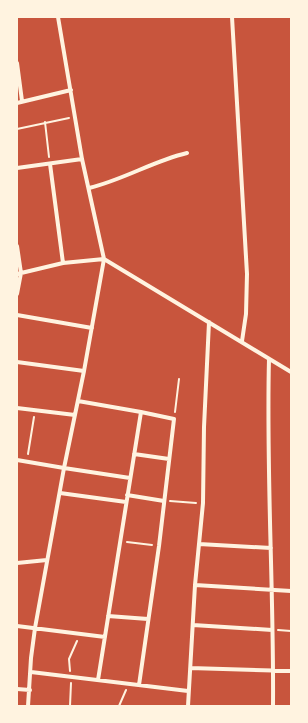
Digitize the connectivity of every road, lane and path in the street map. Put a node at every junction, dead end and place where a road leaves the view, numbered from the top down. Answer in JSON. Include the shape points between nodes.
{"nodes":[{"id":1,"x":58,"y":17,"type":"edge"},
{"id":2,"x":232,"y":17,"type":"edge"},
{"id":3,"x":17,"y":63,"type":"edge"},
{"id":4,"x":71,"y":90,"type":"junction"},
{"id":5,"x":22,"y":102,"type":"junction"},
{"id":6,"x":17,"y":103,"type":"edge"},
{"id":7,"x":76,"y":116,"type":"junction"},
{"id":8,"x":45,"y":122,"type":"junction"},
{"id":9,"x":17,"y":128,"type":"edge"},
{"id":10,"x":187,"y":153,"type":"dead end"},
{"id":11,"x":82,"y":159,"type":"junction"},
{"id":12,"x":50,"y":164,"type":"junction"},
{"id":13,"x":17,"y":168,"type":"edge"},
{"id":14,"x":90,"y":188,"type":"junction"},
{"id":15,"x":17,"y":246,"type":"edge"},
{"id":16,"x":104,"y":259,"type":"junction"},
{"id":17,"x":63,"y":264,"type":"junction"},
{"id":18,"x":19,"y":273,"type":"edge"},
{"id":19,"x":17,"y":294,"type":"edge"},
{"id":20,"x":17,"y":315,"type":"edge"},
{"id":21,"x":209,"y":322,"type":"junction"},
{"id":22,"x":92,"y":328,"type":"junction"},
{"id":23,"x":242,"y":341,"type":"junction"},
{"id":24,"x":269,"y":359,"type":"junction"},
{"id":25,"x":17,"y":362,"type":"edge"},
{"id":26,"x":84,"y":371,"type":"junction"},
{"id":27,"x":291,"y":372,"type":"edge"},
{"id":28,"x":179,"y":379,"type":"dead end"},
{"id":29,"x":78,"y":401,"type":"junction"},
{"id":30,"x":17,"y":408,"type":"edge"},
{"id":31,"x":35,"y":411,"type":"junction"},
{"id":32,"x":141,"y":412,"type":"junction"},
{"id":33,"x":75,"y":415,"type":"junction"},
{"id":34,"x":174,"y":419,"type":"junction"},
{"id":35,"x":134,"y":454,"type":"junction"},
{"id":36,"x":169,"y":459,"type":"junction"},
{"id":37,"x":17,"y":460,"type":"edge"},
{"id":38,"x":27,"y":461,"type":"junction"},
{"id":39,"x":64,"y":468,"type":"junction"},
{"id":40,"x":130,"y":478,"type":"junction"},
{"id":41,"x":60,"y":493,"type":"junction"},
{"id":42,"x":127,"y":495,"type":"junction"},
{"id":43,"x":164,"y":501,"type":"junction"},
{"id":44,"x":126,"y":502,"type":"junction"},
{"id":45,"x":203,"y":503,"type":"junction"},
{"id":46,"x":120,"y":541,"type":"junction"},
{"id":47,"x":199,"y":544,"type":"junction"},
{"id":48,"x":159,"y":546,"type":"junction"},
{"id":49,"x":271,"y":548,"type":"junction"},
{"id":50,"x":47,"y":560,"type":"junction"},
{"id":51,"x":17,"y":563,"type":"edge"},
{"id":52,"x":195,"y":585,"type":"junction"},
{"id":53,"x":272,"y":590,"type":"junction"},
{"id":54,"x":291,"y":591,"type":"edge"},
{"id":55,"x":108,"y":616,"type":"junction"},
{"id":56,"x":148,"y":619,"type":"junction"},
{"id":57,"x":193,"y":625,"type":"junction"},
{"id":58,"x":17,"y":626,"type":"edge"},
{"id":59,"x":35,"y":628,"type":"junction"},
{"id":60,"x":272,"y":630,"type":"junction"},
{"id":61,"x":291,"y":631,"type":"edge"},
{"id":62,"x":80,"y":634,"type":"junction"},
{"id":63,"x":105,"y":637,"type":"junction"},
{"id":64,"x":190,"y":668,"type":"junction"},
{"id":65,"x":273,"y":671,"type":"junction"},
{"id":66,"x":291,"y":671,"type":"edge"},
{"id":67,"x":31,"y":672,"type":"junction"},
{"id":68,"x":71,"y":676,"type":"junction"},
{"id":69,"x":98,"y":680,"type":"junction"},
{"id":70,"x":128,"y":683,"type":"junction"},
{"id":71,"x":139,"y":684,"type":"junction"},
{"id":72,"x":17,"y":689,"type":"edge"},
{"id":73,"x":30,"y":690,"type":"junction"},
{"id":74,"x":188,"y":691,"type":"junction"},
{"id":75,"x":28,"y":706,"type":"edge"},
{"id":76,"x":70,"y":706,"type":"edge"},
{"id":77,"x":119,"y":706,"type":"edge"},
{"id":78,"x":188,"y":706,"type":"edge"},
{"id":79,"x":273,"y":706,"type":"edge"}],
"edges":[{"from":1,"to":4,"type":"street"},
{"from":2,"to":23,"type":"street","via":[[248,274]]},
{"from":3,"to":5,"type":"street"},
{"from":4,"to":5,"type":"street"},
{"from":4,"to":7,"type":"street"},
{"from":5,"to":6,"type":"street"},
{"from":7,"to":8,"type":"path"},
{"from":7,"to":11,"type":"street"},
{"from":8,"to":9,"type":"path"},
{"from":8,"to":12,"type":"path"},
{"from":10,"to":14,"type":"street"},
{"from":11,"to":12,"type":"street"},
{"from":11,"to":14,"type":"street"},
{"from":12,"to":13,"type":"street"},
{"from":12,"to":17,"type":"street"},
{"from":14,"to":16,"type":"street"},
{"from":15,"to":18,"type":"street"},
{"from":16,"to":17,"type":"street"},
{"from":16,"to":21,"type":"street"},
{"from":16,"to":22,"type":"street"},
{"from":17,"to":18,"type":"street"},
{"from":18,"to":19,"type":"street"},
{"from":20,"to":22,"type":"street"},
{"from":21,"to":23,"type":"street"},
{"from":21,"to":45,"type":"street"},
{"from":22,"to":26,"type":"street"},
{"from":23,"to":24,"type":"street"},
{"from":24,"to":27,"type":"street"},
{"from":24,"to":49,"type":"street"},
{"from":25,"to":26,"type":"street"},
{"from":26,"to":29,"type":"street"},
{"from":28,"to":34,"type":"path"},
{"from":29,"to":32,"type":"street"},
{"from":29,"to":33,"type":"street"},
{"from":30,"to":31,"type":"street"},
{"from":31,"to":33,"type":"street"},
{"from":31,"to":38,"type":"path"},
{"from":32,"to":34,"type":"street"},
{"from":32,"to":35,"type":"street"},
{"from":33,"to":39,"type":"street"},
{"from":34,"to":36,"type":"street"},
{"from":35,"to":36,"type":"street"},
{"from":35,"to":40,"type":"street"},
{"from":36,"to":43,"type":"street"},
{"from":37,"to":38,"type":"street"},
{"from":38,"to":39,"type":"street"},
{"from":39,"to":40,"type":"street"},
{"from":39,"to":41,"type":"street"},
{"from":40,"to":42,"type":"street"},
{"from":41,"to":44,"type":"street"},
{"from":41,"to":50,"type":"street"},
{"from":42,"to":43,"type":"street"},
{"from":42,"to":44,"type":"street"},
{"from":43,"to":45,"type":"path"},
{"from":43,"to":48,"type":"street"},
{"from":44,"to":46,"type":"street"},
{"from":45,"to":47,"type":"street"},
{"from":46,"to":48,"type":"path"},
{"from":46,"to":55,"type":"street"},
{"from":47,"to":49,"type":"street"},
{"from":47,"to":52,"type":"street"},
{"from":48,"to":56,"type":"street"},
{"from":49,"to":53,"type":"street"},
{"from":50,"to":51,"type":"street"},
{"from":50,"to":59,"type":"street"},
{"from":52,"to":53,"type":"street"},
{"from":52,"to":57,"type":"street"},
{"from":53,"to":54,"type":"street"},
{"from":53,"to":60,"type":"street"},
{"from":55,"to":56,"type":"street"},
{"from":55,"to":63,"type":"street"},
{"from":56,"to":71,"type":"street"},
{"from":57,"to":60,"type":"street"},
{"from":57,"to":64,"type":"street"},
{"from":58,"to":59,"type":"street"},
{"from":59,"to":62,"type":"street"},
{"from":59,"to":67,"type":"street"},
{"from":60,"to":61,"type":"path"},
{"from":60,"to":65,"type":"street"},
{"from":62,"to":63,"type":"street"},
{"from":62,"to":68,"type":"path","via":[[69,659]]},
{"from":63,"to":69,"type":"street"},
{"from":64,"to":65,"type":"street"},
{"from":64,"to":74,"type":"street"},
{"from":65,"to":66,"type":"street"},
{"from":65,"to":79,"type":"street"},
{"from":67,"to":68,"type":"street"},
{"from":67,"to":73,"type":"street"},
{"from":68,"to":69,"type":"street"},
{"from":68,"to":76,"type":"path"},
{"from":69,"to":70,"type":"street"},
{"from":70,"to":71,"type":"street"},
{"from":70,"to":77,"type":"path"},
{"from":71,"to":74,"type":"street"},
{"from":72,"to":73,"type":"street"},
{"from":73,"to":75,"type":"street"},
{"from":74,"to":78,"type":"street"}]}
